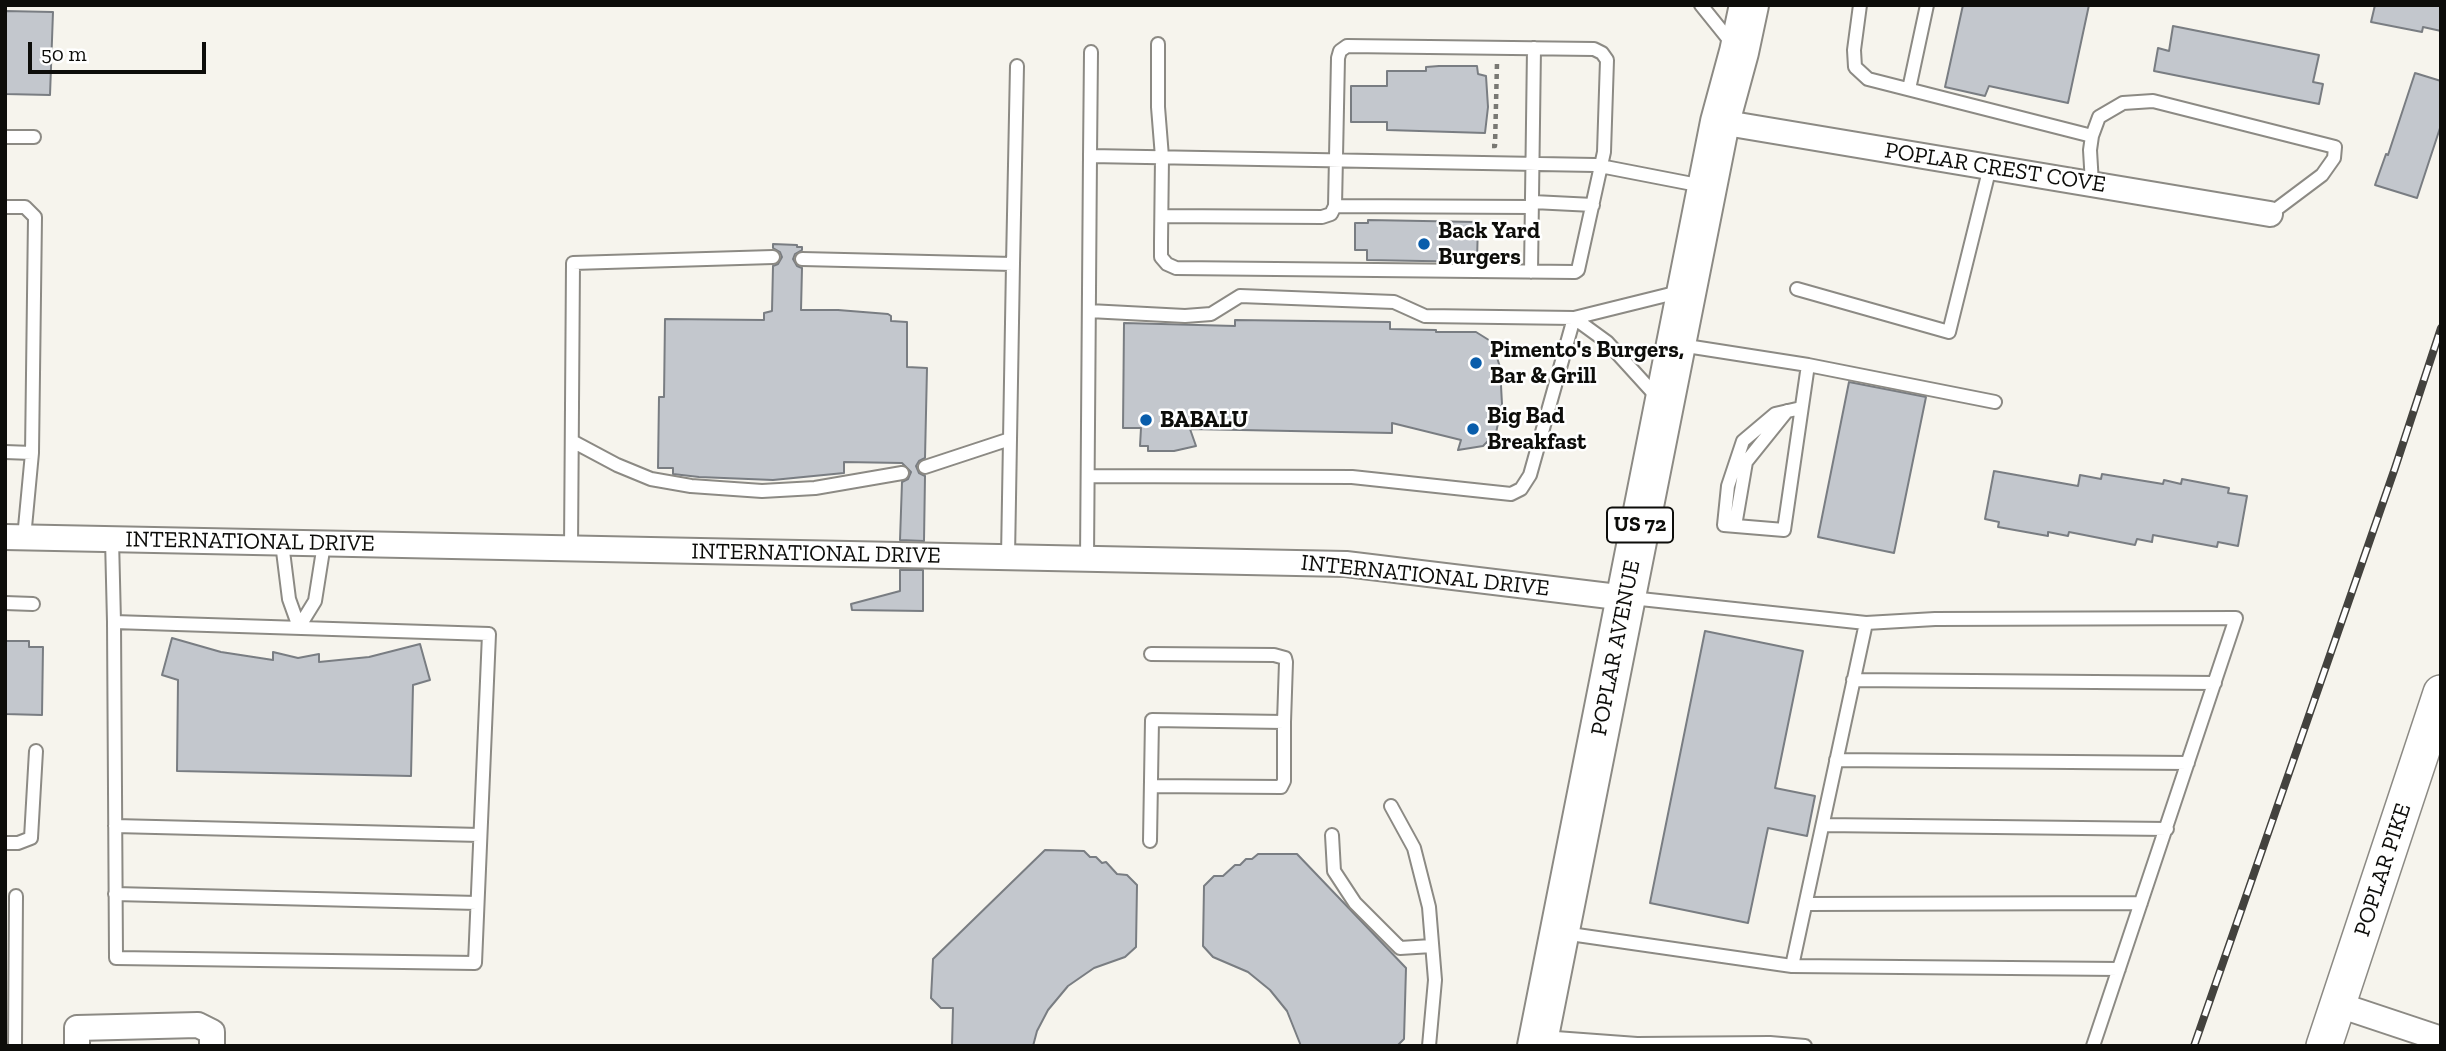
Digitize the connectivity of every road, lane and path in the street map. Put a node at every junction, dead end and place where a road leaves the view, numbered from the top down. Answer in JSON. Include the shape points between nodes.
{"nodes":[{"id":1,"x":1701,"y":5,"type":"edge"},
{"id":2,"x":1749,"y":5,"type":"edge"},
{"id":3,"x":1860,"y":5,"type":"edge"},
{"id":4,"x":1927,"y":5,"type":"edge"},
{"id":5,"x":1158,"y":44,"type":"dead end"},
{"id":6,"x":1497,"y":48,"type":"junction"},
{"id":7,"x":1534,"y":48,"type":"junction"},
{"id":8,"x":1091,"y":52,"type":"dead end"},
{"id":9,"x":1739,"y":52,"type":"junction"},
{"id":10,"x":1017,"y":66,"type":"dead end"},
{"id":11,"x":1909,"y":89,"type":"junction"},
{"id":12,"x":1720,"y":122,"type":"junction"},
{"id":13,"x":2092,"y":136,"type":"junction"},
{"id":14,"x":5,"y":137,"type":"edge"},
{"id":15,"x":34,"y":137,"type":"dead end"},
{"id":16,"x":1481,"y":145,"type":"dead end"},
{"id":17,"x":1090,"y":156,"type":"junction"},
{"id":18,"x":1163,"y":157,"type":"junction"},
{"id":19,"x":1336,"y":160,"type":"junction"},
{"id":20,"x":1534,"y":164,"type":"junction"},
{"id":21,"x":1602,"y":166,"type":"junction"},
{"id":22,"x":1990,"y":167,"type":"junction"},
{"id":23,"x":2092,"y":184,"type":"junction"},
{"id":24,"x":1707,"y":187,"type":"junction"},
{"id":25,"x":1533,"y":204,"type":"junction"},
{"id":26,"x":1593,"y":205,"type":"junction"},
{"id":27,"x":1335,"y":206,"type":"junction"},
{"id":28,"x":5,"y":207,"type":"edge"},
{"id":29,"x":2270,"y":214,"type":"joint"},
{"id":30,"x":1161,"y":216,"type":"junction"},
{"id":31,"x":773,"y":257,"type":"dead end"},
{"id":32,"x":802,"y":259,"type":"dead end"},
{"id":33,"x":1013,"y":264,"type":"junction"},
{"id":34,"x":1531,"y":272,"type":"junction"},
{"id":35,"x":1797,"y":289,"type":"dead end"},
{"id":36,"x":1686,"y":290,"type":"junction"},
{"id":37,"x":1089,"y":311,"type":"junction"},
{"id":38,"x":1574,"y":318,"type":"junction"},
{"id":39,"x":1676,"y":344,"type":"junction"},
{"id":40,"x":1808,"y":365,"type":"junction"},
{"id":41,"x":1994,"y":402,"type":"dead end"},
{"id":42,"x":1664,"y":404,"type":"junction"},
{"id":43,"x":1794,"y":410,"type":"junction"},
{"id":44,"x":1010,"y":439,"type":"junction"},
{"id":45,"x":572,"y":441,"type":"junction"},
{"id":46,"x":5,"y":452,"type":"edge"},
{"id":47,"x":32,"y":453,"type":"junction"},
{"id":48,"x":925,"y":467,"type":"dead end"},
{"id":49,"x":902,"y":473,"type":"dead end"},
{"id":50,"x":1088,"y":476,"type":"junction"},
{"id":51,"x":15,"y":538,"type":"edge"},
{"id":52,"x":112,"y":539,"type":"junction"},
{"id":53,"x":282,"y":543,"type":"junction"},
{"id":54,"x":324,"y":544,"type":"junction"},
{"id":55,"x":571,"y":549,"type":"junction"},
{"id":56,"x":1008,"y":557,"type":"junction"},
{"id":57,"x":1087,"y":559,"type":"junction"},
{"id":58,"x":1626,"y":598,"type":"junction"},
{"id":59,"x":5,"y":603,"type":"edge"},
{"id":60,"x":33,"y":604,"type":"dead end"},
{"id":61,"x":114,"y":622,"type":"junction"},
{"id":62,"x":1866,"y":623,"type":"junction"},
{"id":63,"x":299,"y":627,"type":"junction"},
{"id":64,"x":1151,"y":654,"type":"dead end"},
{"id":65,"x":1853,"y":680,"type":"junction"},
{"id":66,"x":2215,"y":683,"type":"junction"},
{"id":67,"x":2441,"y":693,"type":"edge"},
{"id":68,"x":1284,"y":722,"type":"junction"},
{"id":69,"x":36,"y":751,"type":"dead end"},
{"id":70,"x":1836,"y":760,"type":"junction"},
{"id":71,"x":2188,"y":763,"type":"junction"},
{"id":72,"x":1151,"y":786,"type":"junction"},
{"id":73,"x":1391,"y":806,"type":"dead end"},
{"id":74,"x":1823,"y":825,"type":"junction"},
{"id":75,"x":115,"y":826,"type":"junction"},
{"id":76,"x":2167,"y":829,"type":"junction"},
{"id":77,"x":480,"y":835,"type":"junction"},
{"id":78,"x":1332,"y":835,"type":"dead end"},
{"id":79,"x":1150,"y":841,"type":"dead end"},
{"id":80,"x":5,"y":843,"type":"edge"},
{"id":81,"x":115,"y":894,"type":"junction"},
{"id":82,"x":16,"y":896,"type":"dead end"},
{"id":83,"x":477,"y":903,"type":"junction"},
{"id":84,"x":2141,"y":903,"type":"junction"},
{"id":85,"x":1806,"y":904,"type":"junction"},
{"id":86,"x":1559,"y":933,"type":"junction"},
{"id":87,"x":1432,"y":946,"type":"junction"},
{"id":88,"x":1792,"y":966,"type":"junction"},
{"id":89,"x":2119,"y":969,"type":"junction"},
{"id":90,"x":2339,"y":1005,"type":"junction"},
{"id":91,"x":2441,"y":1039,"type":"edge"},
{"id":92,"x":1538,"y":1041,"type":"edge"},
{"id":93,"x":15,"y":1046,"type":"edge"},
{"id":94,"x":77,"y":1046,"type":"edge"},
{"id":95,"x":212,"y":1046,"type":"edge"},
{"id":96,"x":1429,"y":1046,"type":"edge"},
{"id":97,"x":1805,"y":1046,"type":"edge"},
{"id":98,"x":2093,"y":1046,"type":"edge"},
{"id":99,"x":2324,"y":1046,"type":"edge"}],
"edges":[{"from":1,"to":9,"type":"lane"},
{"from":2,"to":9,"type":"main road","name":"POPLAR AVENUE","number":"US 72"},
{"from":3,"to":11,"type":"lane","via":[[1855,67],[1868,79]]},
{"from":4,"to":11,"type":"lane"},
{"from":5,"to":18,"type":"lane"},
{"from":6,"to":7,"type":"lane"},
{"from":6,"to":16,"type":"path","via":[[1495,146]]},
{"from":6,"to":19,"type":"lane","via":[[1347,46],[1340,51]]},
{"from":7,"to":20,"type":"lane"},
{"from":7,"to":21,"type":"lane","via":[[1594,49],[1607,60]]},
{"from":8,"to":17,"type":"lane"},
{"from":9,"to":12,"type":"main road","name":"POPLAR AVENUE","number":"US 72"},
{"from":10,"to":33,"type":"lane"},
{"from":11,"to":13,"type":"lane"},
{"from":12,"to":22,"type":"street","name":"POPLAR CREST COVE"},
{"from":12,"to":24,"type":"main road","name":"POPLAR AVENUE","number":"US 72"},
{"from":13,"to":23,"type":"lane"},
{"from":13,"to":29,"type":"lane","via":[[2099,117],[2123,103],[2153,101],[2335,147],[2322,175]]},
{"from":14,"to":15,"type":"lane"},
{"from":17,"to":18,"type":"lane"},
{"from":17,"to":37,"type":"lane"},
{"from":18,"to":19,"type":"lane"},
{"from":18,"to":30,"type":"lane"},
{"from":19,"to":20,"type":"lane"},
{"from":19,"to":27,"type":"lane"},
{"from":20,"to":21,"type":"lane"},
{"from":20,"to":25,"type":"lane"},
{"from":21,"to":24,"type":"lane"},
{"from":21,"to":26,"type":"lane"},
{"from":22,"to":23,"type":"street","name":"POPLAR CREST COVE"},
{"from":22,"to":35,"type":"lane","via":[[1949,332]]},
{"from":23,"to":29,"type":"street","name":"POPLAR CREST COVE"},
{"from":24,"to":36,"type":"main road","name":"POPLAR AVENUE","number":"US 72"},
{"from":25,"to":26,"type":"lane"},
{"from":25,"to":27,"type":"lane"},
{"from":25,"to":34,"type":"lane"},
{"from":26,"to":34,"type":"lane","via":[[1578,270]]},
{"from":27,"to":30,"type":"lane","via":[[1331,214],[1322,217]]},
{"from":28,"to":47,"type":"lane","via":[[25,207],[35,217]]},
{"from":30,"to":34,"type":"lane","via":[[1161,257],[1176,268]]},
{"from":31,"to":45,"type":"lane","via":[[573,263]]},
{"from":32,"to":33,"type":"lane"},
{"from":33,"to":44,"type":"lane"},
{"from":36,"to":38,"type":"lane"},
{"from":36,"to":39,"type":"main road","name":"POPLAR AVENUE","number":"US 72"},
{"from":37,"to":38,"type":"lane","via":[[1210,314],[1240,296],[1394,302],[1425,316]]},
{"from":37,"to":50,"type":"lane"},
{"from":38,"to":42,"type":"lane","via":[[1607,342]]},
{"from":38,"to":50,"type":"lane","via":[[1530,475],[1521,489],[1511,494],[1352,477]]},
{"from":39,"to":40,"type":"lane"},
{"from":39,"to":42,"type":"main road","name":"POPLAR AVENUE","number":"US 72"},
{"from":40,"to":41,"type":"lane"},
{"from":40,"to":43,"type":"lane"},
{"from":42,"to":58,"type":"main road","name":"POPLAR AVENUE","number":"US 72"},
{"from":43,"to":43,"type":"lane","via":[[1784,530],[1724,525],[1728,486],[1743,441],[1775,414]]},
{"from":44,"to":48,"type":"lane"},
{"from":44,"to":56,"type":"lane"},
{"from":45,"to":49,"type":"lane","via":[[651,479],[691,486],[762,491],[815,488]]},
{"from":45,"to":55,"type":"lane"},
{"from":46,"to":47,"type":"lane"},
{"from":47,"to":51,"type":"lane"},
{"from":50,"to":57,"type":"lane"},
{"from":51,"to":52,"type":"street","name":"INTERNATIONAL DRIVE"},
{"from":52,"to":53,"type":"street","name":"INTERNATIONAL DRIVE"},
{"from":52,"to":61,"type":"lane"},
{"from":53,"to":54,"type":"street","name":"INTERNATIONAL DRIVE"},
{"from":53,"to":63,"type":"lane","via":[[289,599]]},
{"from":54,"to":55,"type":"street","name":"INTERNATIONAL DRIVE"},
{"from":54,"to":63,"type":"lane","via":[[315,601]]},
{"from":55,"to":56,"type":"street","name":"INTERNATIONAL DRIVE"},
{"from":56,"to":57,"type":"street","name":"INTERNATIONAL DRIVE"},
{"from":57,"to":58,"type":"street","name":"INTERNATIONAL DRIVE","via":[[1346,564]]},
{"from":58,"to":62,"type":"lane"},
{"from":58,"to":86,"type":"main road","name":"POPLAR AVENUE","number":"US 72"},
{"from":59,"to":60,"type":"lane"},
{"from":61,"to":63,"type":"lane"},
{"from":61,"to":75,"type":"lane"},
{"from":62,"to":65,"type":"lane"},
{"from":62,"to":66,"type":"lane","via":[[2236,618]]},
{"from":63,"to":77,"type":"lane","via":[[489,634]]},
{"from":64,"to":68,"type":"lane","via":[[1284,658]]},
{"from":65,"to":66,"type":"lane"},
{"from":65,"to":70,"type":"lane"},
{"from":66,"to":71,"type":"lane"},
{"from":67,"to":90,"type":"main road","name":"POPLAR PIKE"},
{"from":68,"to":72,"type":"lane","via":[[1281,787]]},
{"from":68,"to":72,"type":"lane","via":[[1152,720]]},
{"from":69,"to":80,"type":"lane","via":[[31,838]]},
{"from":70,"to":71,"type":"lane"},
{"from":70,"to":74,"type":"lane"},
{"from":71,"to":76,"type":"lane"},
{"from":72,"to":79,"type":"lane"},
{"from":73,"to":87,"type":"lane","via":[[1414,848],[1429,907]]},
{"from":74,"to":76,"type":"lane"},
{"from":74,"to":85,"type":"lane"},
{"from":75,"to":77,"type":"lane"},
{"from":75,"to":81,"type":"lane"},
{"from":76,"to":84,"type":"lane"},
{"from":77,"to":83,"type":"lane"},
{"from":78,"to":87,"type":"lane","via":[[1334,871],[1355,903],[1400,948]]},
{"from":81,"to":83,"type":"lane"},
{"from":81,"to":83,"type":"lane","via":[[116,958],[475,963]]},
{"from":82,"to":93,"type":"lane"},
{"from":84,"to":85,"type":"lane"},
{"from":84,"to":89,"type":"lane"},
{"from":85,"to":88,"type":"lane"},
{"from":86,"to":88,"type":"lane"},
{"from":86,"to":92,"type":"main road","name":"POPLAR AVENUE","number":"US 72"},
{"from":87,"to":96,"type":"lane","via":[[1435,980]]},
{"from":88,"to":89,"type":"lane"},
{"from":89,"to":98,"type":"lane"},
{"from":90,"to":91,"type":"street"},
{"from":90,"to":99,"type":"main road","name":"POPLAR PIKE"},
{"from":92,"to":97,"type":"lane"},
{"from":94,"to":95,"type":"street","via":[[77,1028],[198,1025],[212,1032]]}]}
